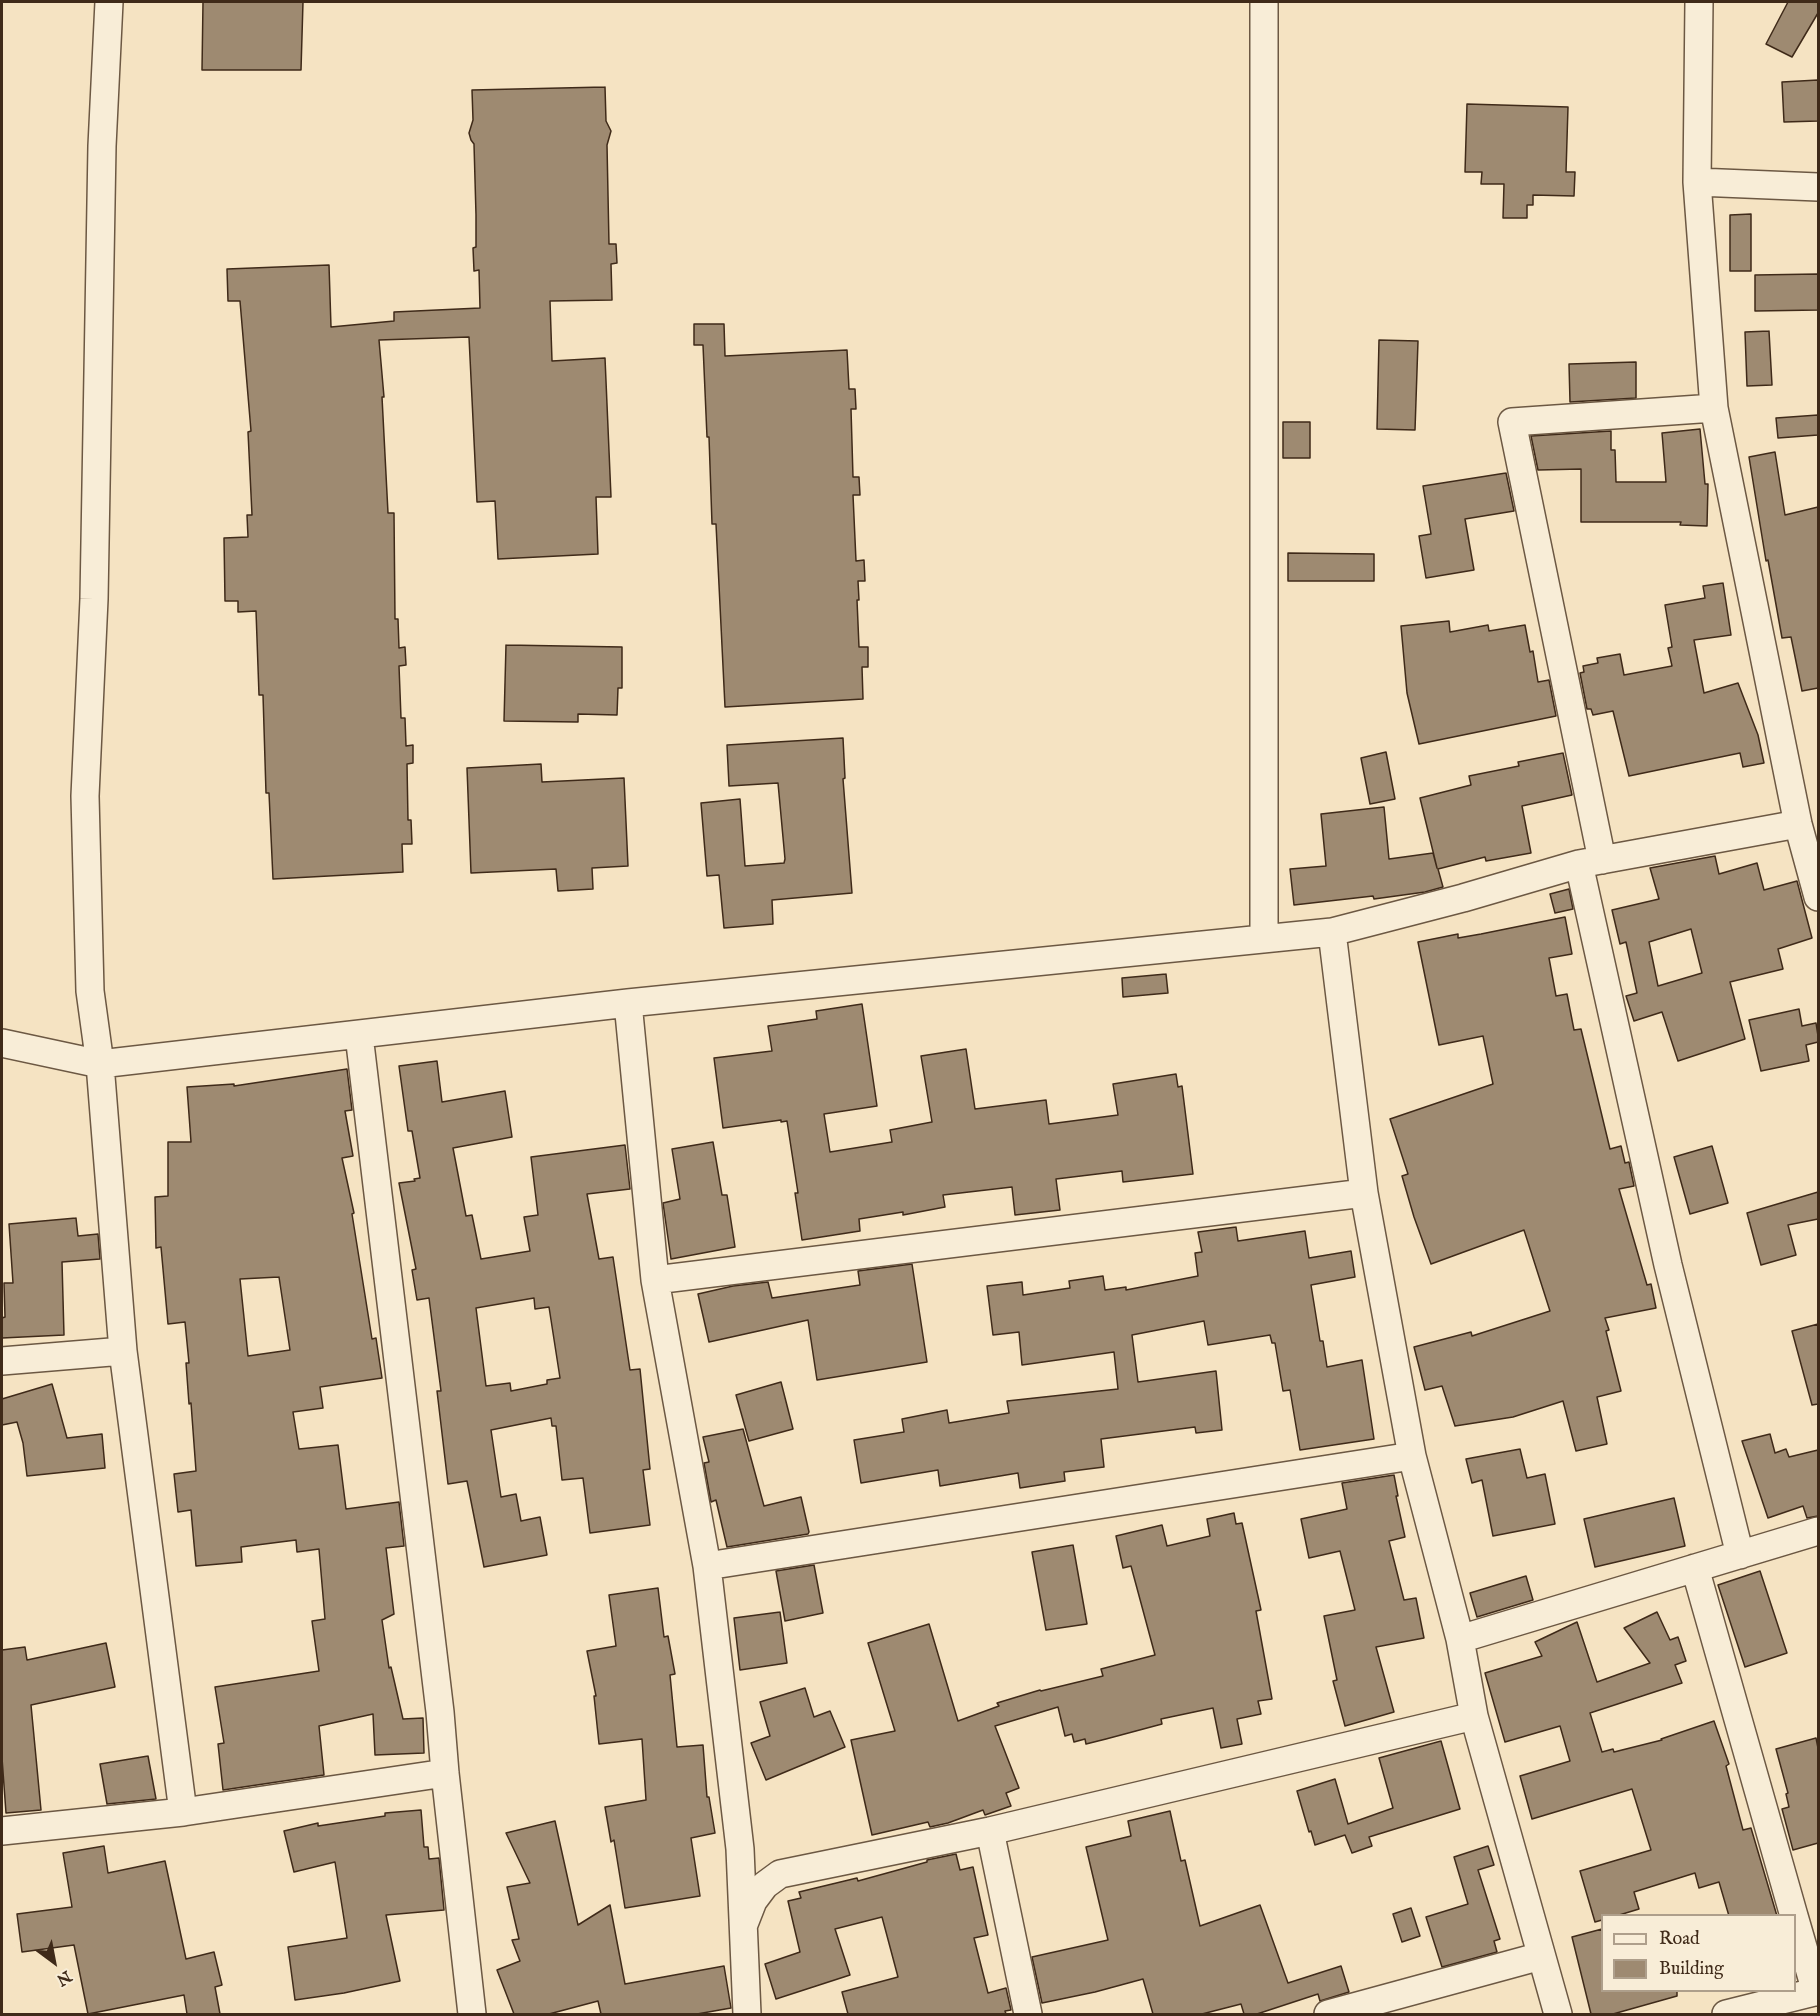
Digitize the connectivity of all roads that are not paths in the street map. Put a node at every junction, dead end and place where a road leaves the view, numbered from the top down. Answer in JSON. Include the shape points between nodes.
{"nodes":[{"id":1,"x":110,"y":2,"type":"edge"},
{"id":2,"x":1264,"y":2,"type":"edge"},
{"id":3,"x":1699,"y":2,"type":"edge"},
{"id":4,"x":1697,"y":182,"type":"junction"},
{"id":5,"x":1818,"y":187,"type":"edge"},
{"id":6,"x":1714,"y":408,"type":"junction"},
{"id":7,"x":1798,"y":824,"type":"junction"},
{"id":8,"x":1591,"y":862,"type":"junction"},
{"id":9,"x":1818,"y":897,"type":"edge"},
{"id":10,"x":1332,"y":932,"type":"junction"},
{"id":11,"x":1264,"y":939,"type":"junction"},
{"id":12,"x":628,"y":1003,"type":"junction"},
{"id":13,"x":359,"y":1035,"type":"junction"},
{"id":14,"x":2,"y":1043,"type":"edge"},
{"id":15,"x":100,"y":1064,"type":"junction"},
{"id":16,"x":1364,"y":1193,"type":"junction"},
{"id":17,"x":656,"y":1280,"type":"junction"},
{"id":18,"x":123,"y":1351,"type":"junction"},
{"id":19,"x":2,"y":1361,"type":"edge"},
{"id":20,"x":1412,"y":1456,"type":"junction"},
{"id":21,"x":1818,"y":1531,"type":"edge"},
{"id":22,"x":1740,"y":1555,"type":"junction"},
{"id":23,"x":707,"y":1566,"type":"junction"},
{"id":24,"x":1695,"y":1568,"type":"junction"},
{"id":25,"x":1460,"y":1639,"type":"junction"},
{"id":26,"x":1474,"y":1716,"type":"junction"},
{"id":27,"x":445,"y":1773,"type":"junction"},
{"id":28,"x":183,"y":1812,"type":"junction"},
{"id":29,"x":2,"y":1831,"type":"edge"},
{"id":30,"x":990,"y":1831,"type":"junction"},
{"id":31,"x":740,"y":1849,"type":"junction"},
{"id":32,"x":780,"y":1874,"type":"junction"},
{"id":33,"x":1793,"y":1914,"type":"edge"},
{"id":34,"x":1796,"y":1923,"type":"edge"},
{"id":35,"x":742,"y":1930,"type":"junction"},
{"id":36,"x":1541,"y":1956,"type":"junction"},
{"id":37,"x":1817,"y":1992,"type":"edge"},
{"id":38,"x":472,"y":2014,"type":"edge"},
{"id":39,"x":747,"y":2014,"type":"edge"},
{"id":40,"x":1028,"y":2014,"type":"edge"},
{"id":41,"x":1328,"y":2014,"type":"edge"},
{"id":42,"x":1558,"y":2014,"type":"edge"},
{"id":43,"x":1726,"y":2014,"type":"edge"}],
"edges":[{"from":1,"to":15,"type":"street","via":[[102,146],[85,796],[90,991]]},
{"from":2,"to":11,"type":"street"},
{"from":3,"to":4,"type":"street"},
{"from":4,"to":5,"type":"street"},
{"from":4,"to":6,"type":"street"},
{"from":6,"to":7,"type":"street"},
{"from":6,"to":8,"type":"street","via":[[1512,422]]},
{"from":7,"to":8,"type":"street"},
{"from":7,"to":9,"type":"street"},
{"from":8,"to":10,"type":"street"},
{"from":8,"to":22,"type":"street","via":[[1668,1265]]},
{"from":10,"to":11,"type":"street"},
{"from":10,"to":16,"type":"street"},
{"from":11,"to":12,"type":"street"},
{"from":12,"to":13,"type":"street"},
{"from":12,"to":17,"type":"street"},
{"from":13,"to":15,"type":"street"},
{"from":13,"to":27,"type":"street","via":[[441,1712]]},
{"from":14,"to":15,"type":"street"},
{"from":15,"to":18,"type":"street"},
{"from":16,"to":17,"type":"street"},
{"from":16,"to":20,"type":"street"},
{"from":17,"to":23,"type":"street"},
{"from":18,"to":19,"type":"street"},
{"from":18,"to":28,"type":"street"},
{"from":20,"to":23,"type":"street"},
{"from":20,"to":25,"type":"street"},
{"from":21,"to":22,"type":"street"},
{"from":22,"to":24,"type":"street"},
{"from":23,"to":31,"type":"street"},
{"from":24,"to":25,"type":"street"},
{"from":24,"to":33,"type":"street"},
{"from":25,"to":26,"type":"street"},
{"from":26,"to":30,"type":"street"},
{"from":26,"to":36,"type":"street"},
{"from":27,"to":28,"type":"street"},
{"from":27,"to":38,"type":"street"},
{"from":28,"to":29,"type":"street"},
{"from":30,"to":32,"type":"street"},
{"from":30,"to":40,"type":"street"},
{"from":31,"to":32,"type":"street"},
{"from":31,"to":35,"type":"street"},
{"from":32,"to":35,"type":"street","via":[[753,1901]]},
{"from":34,"to":37,"type":"street"},
{"from":35,"to":39,"type":"street"},
{"from":36,"to":41,"type":"street"},
{"from":36,"to":42,"type":"street"},
{"from":37,"to":43,"type":"street"}]}
